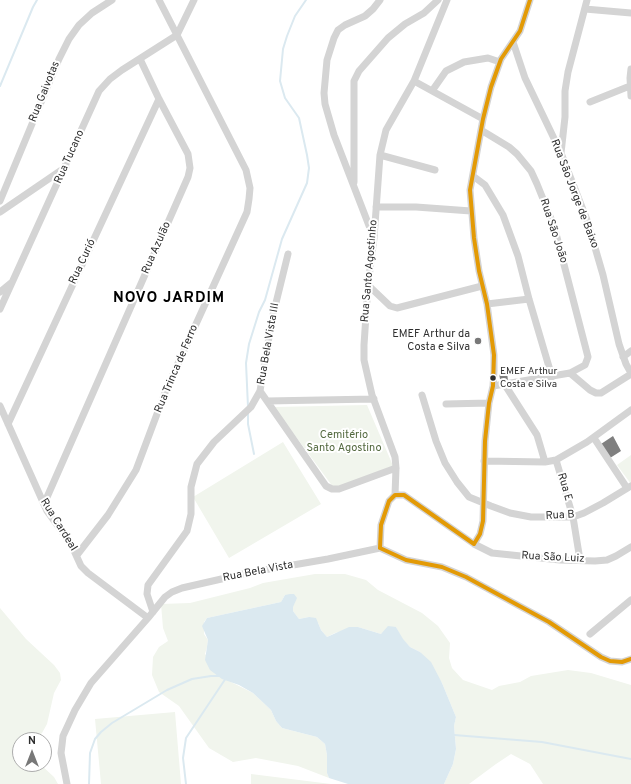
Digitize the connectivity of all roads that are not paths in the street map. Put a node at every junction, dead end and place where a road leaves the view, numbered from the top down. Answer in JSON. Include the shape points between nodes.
{"nodes":[{"id":1,"x":112,"y":0,"type":"edge"},
{"id":2,"x":159,"y":0,"type":"edge"},
{"id":3,"x":194,"y":0,"type":"edge"},
{"id":4,"x":380,"y":0,"type":"edge"},
{"id":5,"x":438,"y":0,"type":"edge"},
{"id":6,"x":447,"y":0,"type":"edge"},
{"id":7,"x":530,"y":0,"type":"edge"},
{"id":8,"x":587,"y":0,"type":"edge"},
{"id":9,"x":585,"y":9,"type":"junction"},
{"id":10,"x":631,"y":13,"type":"edge"},
{"id":11,"x":177,"y":36,"type":"junction"},
{"id":12,"x":513,"y":42,"type":"junction"},
{"id":13,"x":140,"y":59,"type":"junction"},
{"id":14,"x":500,"y":62,"type":"junction"},
{"id":15,"x":631,"y":69,"type":"edge"},
{"id":16,"x":414,"y":81,"type":"junction"},
{"id":17,"x":630,"y":83,"type":"edge"},
{"id":18,"x":432,"y":91,"type":"junction"},
{"id":19,"x":631,"y":96,"type":"edge"},
{"id":20,"x":159,"y":99,"type":"junction"},
{"id":21,"x":590,"y":102,"type":"dead end"},
{"id":22,"x":483,"y":119,"type":"junction"},
{"id":23,"x":481,"y":130,"type":"junction"},
{"id":24,"x":561,"y":153,"type":"junction"},
{"id":25,"x":380,"y":154,"type":"junction"},
{"id":26,"x":66,"y":166,"type":"junction"},
{"id":27,"x":435,"y":170,"type":"dead end"},
{"id":28,"x":473,"y":176,"type":"junction"},
{"id":29,"x":354,"y":186,"type":"junction"},
{"id":30,"x":0,"y":201,"type":"edge"},
{"id":31,"x":376,"y":206,"type":"junction"},
{"id":32,"x":0,"y":212,"type":"edge"},
{"id":33,"x":471,"y":212,"type":"junction"},
{"id":34,"x":374,"y":238,"type":"junction"},
{"id":35,"x":288,"y":254,"type":"dead end"},
{"id":36,"x":12,"y":282,"type":"junction"},
{"id":37,"x":368,"y":285,"type":"junction"},
{"id":38,"x":482,"y":286,"type":"junction"},
{"id":39,"x":0,"y":292,"type":"edge"},
{"id":40,"x":529,"y":299,"type":"junction"},
{"id":41,"x":487,"y":304,"type":"junction"},
{"id":42,"x":0,"y":309,"type":"edge"},
{"id":43,"x":631,"y":351,"type":"edge"},
{"id":44,"x":623,"y":357,"type":"junction"},
{"id":45,"x":570,"y":373,"type":"junction"},
{"id":46,"x":631,"y":373,"type":"edge"},
{"id":47,"x":552,"y":377,"type":"junction"},
{"id":48,"x":505,"y":385,"type":"junction"},
{"id":49,"x":493,"y":386,"type":"junction"},
{"id":50,"x":260,"y":391,"type":"junction"},
{"id":51,"x":422,"y":395,"type":"dead end"},
{"id":52,"x":374,"y":399,"type":"junction"},
{"id":53,"x":267,"y":401,"type":"junction"},
{"id":54,"x":489,"y":403,"type":"junction"},
{"id":55,"x":446,"y":404,"type":"dead end"},
{"id":56,"x":0,"y":406,"type":"edge"},
{"id":57,"x":631,"y":410,"type":"edge"},
{"id":58,"x":8,"y":424,"type":"junction"},
{"id":59,"x":594,"y":438,"type":"junction"},
{"id":60,"x":556,"y":460,"type":"junction"},
{"id":61,"x":484,"y":461,"type":"junction"},
{"id":62,"x":545,"y":462,"type":"junction"},
{"id":63,"x":396,"y":468,"type":"junction"},
{"id":64,"x":629,"y":487,"type":"edge"},
{"id":65,"x":395,"y":495,"type":"junction"},
{"id":66,"x":484,"y":503,"type":"junction"},
{"id":67,"x":44,"y":504,"type":"junction"},
{"id":68,"x":573,"y":517,"type":"junction"},
{"id":69,"x":474,"y":544,"type":"junction"},
{"id":70,"x":631,"y":547,"type":"edge"},
{"id":71,"x":380,"y":548,"type":"junction"},
{"id":72,"x":77,"y":555,"type":"junction"},
{"id":73,"x":580,"y":560,"type":"junction"},
{"id":74,"x":631,"y":600,"type":"edge"},
{"id":75,"x":153,"y":612,"type":"junction"},
{"id":76,"x":148,"y":618,"type":"junction"},
{"id":77,"x":590,"y":634,"type":"dead end"},
{"id":78,"x":631,"y":658,"type":"edge"},
{"id":79,"x":67,"y":784,"type":"edge"}],
"edges":[{"from":1,"to":30,"type":"street","name":"Rua Gaivotas","via":[[92,13],[69,39]]},
{"from":2,"to":11,"type":"street","name":"Rua Trinca de Ferro"},
{"from":3,"to":11,"type":"street"},
{"from":4,"to":29,"type":"street","via":[[365,16],[338,30],[327,60],[325,104]]},
{"from":5,"to":29,"type":"street","via":[[424,14],[405,24],[388,38],[356,76],[353,91]]},
{"from":6,"to":16,"type":"street","name":"Rua Santo Agostinho"},
{"from":7,"to":12,"type":"street","via":[[520,31]]},
{"from":8,"to":9,"type":"street"},
{"from":9,"to":10,"type":"street"},
{"from":9,"to":24,"type":"street","via":[[564,91]]},
{"from":11,"to":13,"type":"street","name":"Rua Tucano"},
{"from":11,"to":72,"type":"street","name":"Rua Trinca de Ferro","via":[[246,170],[250,188],[249,199],[246,212],[166,390],[136,470],[108,515]]},
{"from":12,"to":14,"type":"street"},
{"from":12,"to":24,"type":"street","name":"Rua São Jorge de Baixo","via":[[525,78]]},
{"from":13,"to":20,"type":"street","name":"Rua Azulão"},
{"from":13,"to":26,"type":"street","name":"Rua Tucano","via":[[110,79],[99,91]]},
{"from":14,"to":18,"type":"street","via":[[488,58],[464,62],[446,71]]},
{"from":14,"to":22,"type":"street"},
{"from":15,"to":17,"type":"street"},
{"from":16,"to":18,"type":"street"},
{"from":16,"to":25,"type":"street","name":"Rua Santo Agostinho","via":[[386,130]]},
{"from":17,"to":19,"type":"street"},
{"from":17,"to":21,"type":"street"},
{"from":18,"to":22,"type":"street"},
{"from":20,"to":58,"type":"street","name":"Rua Curió"},
{"from":20,"to":67,"type":"street","name":"Rua Azulão","via":[[188,154],[188,177]]},
{"from":22,"to":23,"type":"street"},
{"from":23,"to":28,"type":"street"},
{"from":23,"to":45,"type":"street","name":"Rua São João","via":[[509,147],[531,171],[554,226],[588,357],[585,365]]},
{"from":24,"to":44,"type":"street","name":"Rua São Jorge de Baixo","via":[[587,220]]},
{"from":25,"to":27,"type":"street"},
{"from":25,"to":31,"type":"street","name":"Rua Santo Agostinho"},
{"from":26,"to":32,"type":"street"},
{"from":26,"to":36,"type":"street","name":"Rua Tucano"},
{"from":28,"to":33,"type":"street","via":[[470,190]]},
{"from":28,"to":40,"type":"street","via":[[485,185],[503,215],[518,256]]},
{"from":29,"to":34,"type":"street"},
{"from":31,"to":33,"type":"street","via":[[416,206]]},
{"from":31,"to":34,"type":"street","name":"Rua Santo Agostinho"},
{"from":33,"to":38,"type":"street"},
{"from":34,"to":37,"type":"street","name":"Rua Santo Agostinho"},
{"from":35,"to":50,"type":"street","name":"Rua Bela Vista III","via":[[272,319]]},
{"from":36,"to":39,"type":"street"},
{"from":36,"to":42,"type":"street","name":"Rua Tucano"},
{"from":37,"to":38,"type":"street","via":[[390,306],[397,308]]},
{"from":37,"to":52,"type":"street","name":"Rua Santo Agostinho","via":[[364,360]]},
{"from":38,"to":41,"type":"street"},
{"from":40,"to":41,"type":"street"},
{"from":40,"to":47,"type":"street"},
{"from":41,"to":49,"type":"street","via":[[494,355]]},
{"from":43,"to":44,"type":"street"},
{"from":44,"to":46,"type":"street","name":"Rua São Jorge de Baixo"},
{"from":45,"to":46,"type":"street","via":[[596,393],[601,393]]},
{"from":45,"to":47,"type":"street"},
{"from":47,"to":48,"type":"street"},
{"from":48,"to":49,"type":"street"},
{"from":48,"to":62,"type":"street","via":[[537,435]]},
{"from":49,"to":54,"type":"street"},
{"from":50,"to":53,"type":"street"},
{"from":50,"to":75,"type":"street","name":"Rua Bela Vista III","via":[[250,407],[214,442],[197,464],[190,487],[191,514],[187,531],[148,585],[147,594]]},
{"from":51,"to":66,"type":"street","name":"Rua B","via":[[436,441],[446,463],[469,497]]},
{"from":52,"to":53,"type":"street"},
{"from":52,"to":63,"type":"street","name":"Rua Santo Agostinho","via":[[395,457]]},
{"from":53,"to":63,"type":"street","via":[[326,486],[332,489],[339,488]]},
{"from":54,"to":55,"type":"street"},
{"from":54,"to":61,"type":"street"},
{"from":56,"to":58,"type":"street","name":"Rua Cardeal"},
{"from":57,"to":59,"type":"street"},
{"from":58,"to":67,"type":"street","name":"Rua Cardeal"},
{"from":59,"to":60,"type":"street"},
{"from":59,"to":64,"type":"street"},
{"from":60,"to":62,"type":"street"},
{"from":60,"to":68,"type":"street","name":"Rua E"},
{"from":61,"to":62,"type":"street"},
{"from":61,"to":66,"type":"street"},
{"from":63,"to":65,"type":"street","name":"Rua Santo Agostinho"},
{"from":64,"to":68,"type":"street","name":"Rua B"},
{"from":65,"to":69,"type":"street","name":"Rua São Luiz","via":[[404,495]]},
{"from":65,"to":71,"type":"street","name":"Rua Santo Agostinho","via":[[389,501],[381,525]]},
{"from":66,"to":68,"type":"street","name":"Rua B","via":[[531,517]]},
{"from":66,"to":69,"type":"street","via":[[483,522]]},
{"from":67,"to":72,"type":"street","name":"Rua Cardeal"},
{"from":68,"to":73,"type":"street","name":"Rua E"},
{"from":69,"to":73,"type":"street","name":"Rua São Luiz","via":[[501,555]]},
{"from":70,"to":73,"type":"street","name":"Rua São Luiz","via":[[607,560]]},
{"from":71,"to":75,"type":"street","name":"Rua Bela Vista","via":[[182,588],[165,597]]},
{"from":71,"to":78,"type":"street","via":[[406,560],[442,567],[466,576],[549,622],[610,661],[622,662]]},
{"from":72,"to":76,"type":"street","name":"Rua Cardeal","via":[[81,566],[88,573]]},
{"from":74,"to":77,"type":"street"},
{"from":75,"to":76,"type":"street","name":"Rua Bela Vista"},
{"from":76,"to":79,"type":"street","name":"Rua Bela Vista","via":[[91,683],[75,710],[63,736],[61,753]]}]}
